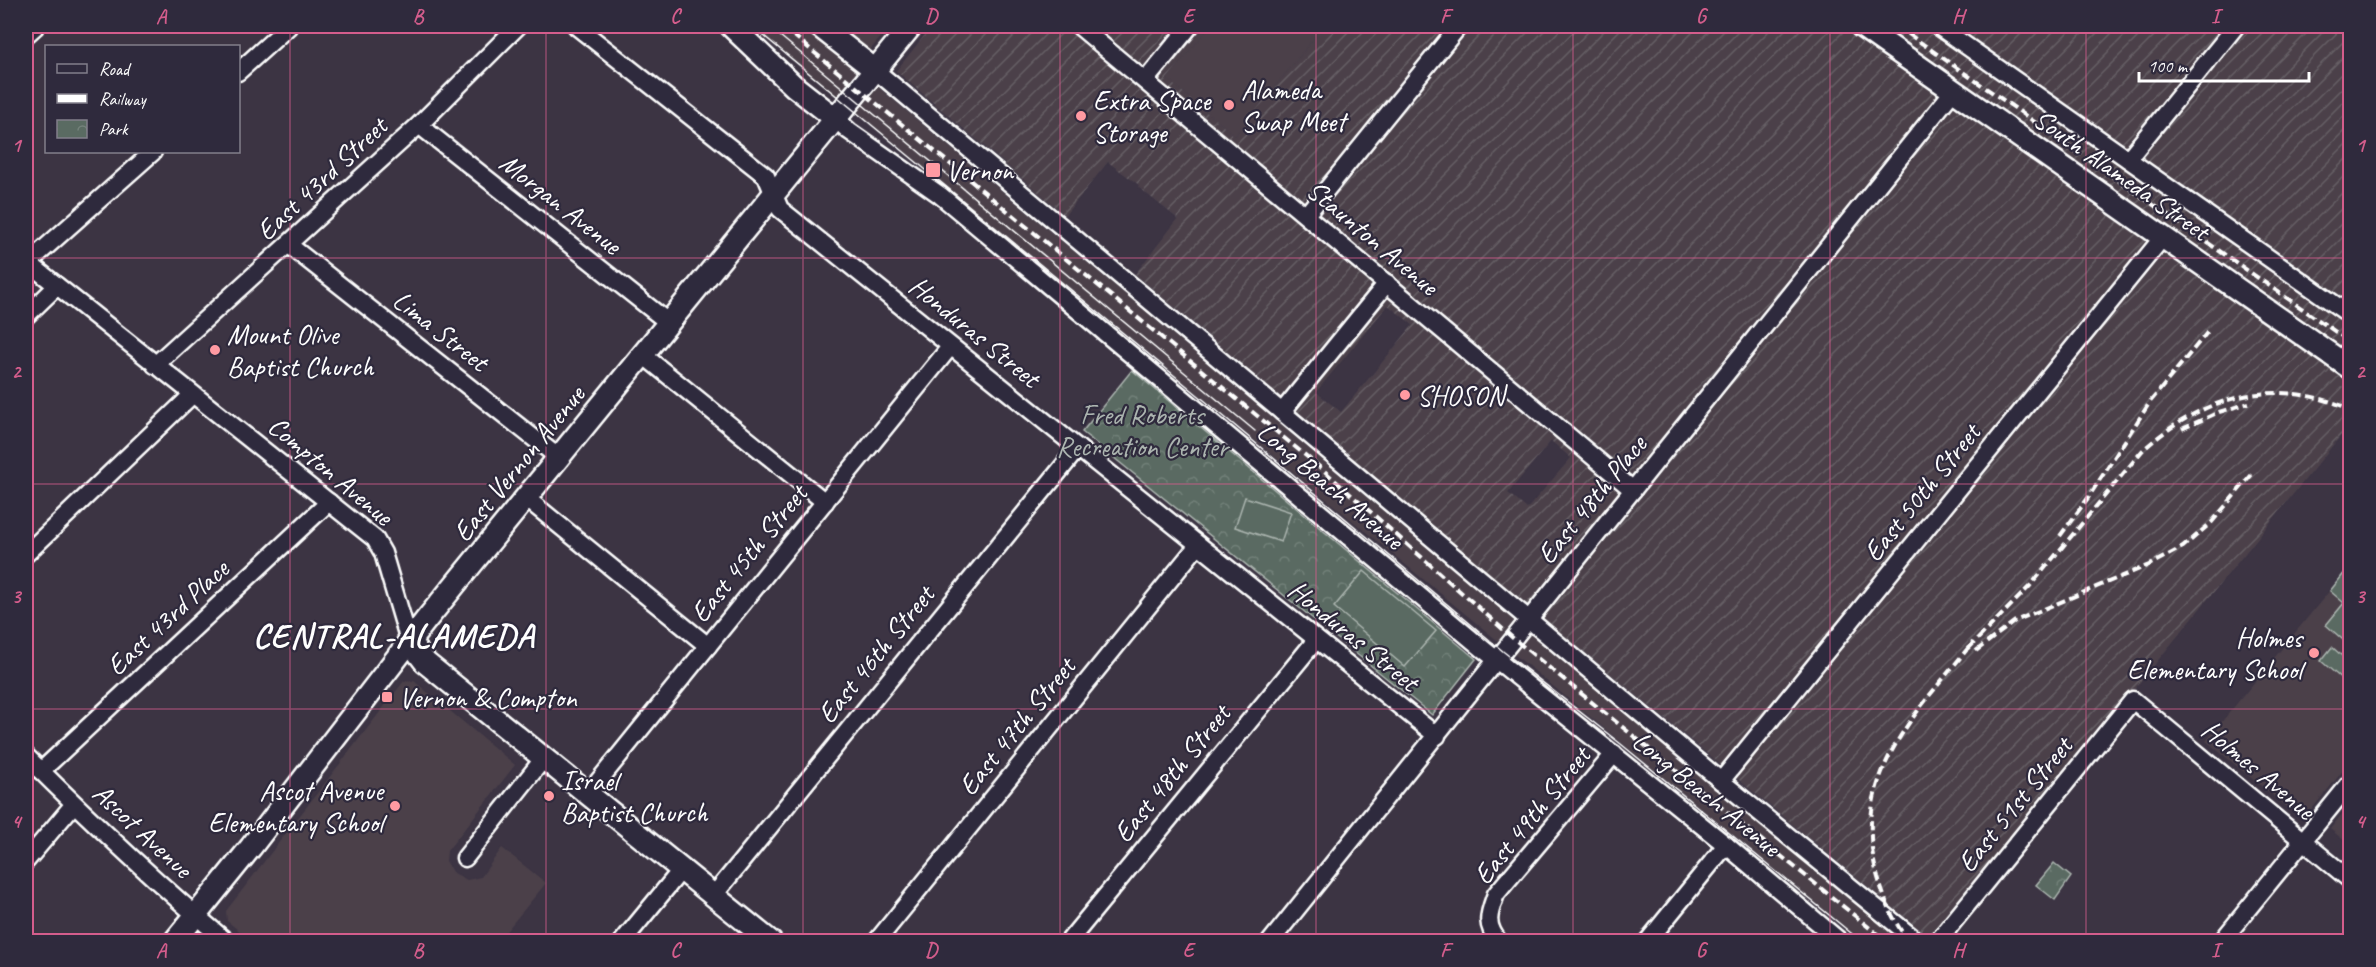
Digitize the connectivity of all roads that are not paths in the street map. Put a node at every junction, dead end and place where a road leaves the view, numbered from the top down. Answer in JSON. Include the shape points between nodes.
{"nodes":[{"id":1,"x":36,"y":26,"type":"edge"},
{"id":2,"x":289,"y":26,"type":"edge"},
{"id":3,"x":518,"y":26,"type":"edge"},
{"id":4,"x":576,"y":26,"type":"edge"},
{"id":5,"x":731,"y":26,"type":"edge"},
{"id":6,"x":819,"y":26,"type":"edge"},
{"id":7,"x":911,"y":26,"type":"edge"},
{"id":8,"x":1079,"y":26,"type":"edge"},
{"id":9,"x":1190,"y":26,"type":"edge"},
{"id":10,"x":1459,"y":26,"type":"edge"},
{"id":11,"x":1861,"y":26,"type":"edge"},
{"id":12,"x":1938,"y":26,"type":"edge"},
{"id":13,"x":2236,"y":26,"type":"edge"},
{"id":14,"x":26,"y":35,"type":"edge"},
{"id":15,"x":240,"y":70,"type":"edge"},
{"id":16,"x":875,"y":70,"type":"junction"},
{"id":17,"x":1145,"y":81,"type":"junction"},
{"id":18,"x":1954,"y":90,"type":"junction"},
{"id":19,"x":836,"y":119,"type":"junction"},
{"id":20,"x":419,"y":125,"type":"junction"},
{"id":21,"x":152,"y":153,"type":"edge"},
{"id":22,"x":2128,"y":159,"type":"junction"},
{"id":23,"x":773,"y":195,"type":"junction"},
{"id":24,"x":1306,"y":215,"type":"junction"},
{"id":25,"x":2163,"y":237,"type":"junction"},
{"id":26,"x":289,"y":245,"type":"junction"},
{"id":27,"x":27,"y":262,"type":"edge"},
{"id":28,"x":1387,"y":283,"type":"junction"},
{"id":29,"x":57,"y":286,"type":"junction"},
{"id":30,"x":2350,"y":315,"type":"edge"},
{"id":31,"x":26,"y":316,"type":"edge"},
{"id":32,"x":669,"y":323,"type":"junction"},
{"id":33,"x":950,"y":347,"type":"junction"},
{"id":34,"x":643,"y":355,"type":"junction"},
{"id":35,"x":155,"y":365,"type":"junction"},
{"id":36,"x":2350,"y":368,"type":"edge"},
{"id":37,"x":192,"y":395,"type":"junction"},
{"id":38,"x":1282,"y":412,"type":"junction"},
{"id":39,"x":1078,"y":448,"type":"junction"},
{"id":40,"x":559,"y":458,"type":"junction"},
{"id":41,"x":1633,"y":490,"type":"junction"},
{"id":42,"x":526,"y":498,"type":"junction"},
{"id":43,"x":329,"y":502,"type":"junction"},
{"id":44,"x":825,"y":502,"type":"junction"},
{"id":45,"x":1198,"y":545,"type":"junction"},
{"id":46,"x":26,"y":554,"type":"edge"},
{"id":47,"x":1529,"y":620,"type":"junction"},
{"id":48,"x":1316,"y":640,"type":"junction"},
{"id":49,"x":410,"y":641,"type":"junction"},
{"id":50,"x":708,"y":646,"type":"junction"},
{"id":51,"x":1498,"y":660,"type":"junction"},
{"id":52,"x":2133,"y":700,"type":"joint"},
{"id":53,"x":1437,"y":736,"type":"junction"},
{"id":54,"x":1614,"y":754,"type":"junction"},
{"id":55,"x":26,"y":756,"type":"edge"},
{"id":56,"x":543,"y":758,"type":"junction"},
{"id":57,"x":41,"y":771,"type":"junction"},
{"id":58,"x":1721,"y":781,"type":"junction"},
{"id":59,"x":2350,"y":783,"type":"edge"},
{"id":60,"x":588,"y":794,"type":"junction"},
{"id":61,"x":74,"y":804,"type":"junction"},
{"id":62,"x":2303,"y":841,"type":"junction"},
{"id":63,"x":1726,"y":845,"type":"junction"},
{"id":64,"x":465,"y":858,"type":"dead end"},
{"id":65,"x":26,"y":861,"type":"edge"},
{"id":66,"x":682,"y":869,"type":"junction"},
{"id":67,"x":2350,"y":880,"type":"edge"},
{"id":68,"x":714,"y":894,"type":"junction"},
{"id":69,"x":195,"y":915,"type":"junction"},
{"id":70,"x":1837,"y":940,"type":"edge"},
{"id":71,"x":174,"y":942,"type":"edge"},
{"id":72,"x":227,"y":942,"type":"edge"},
{"id":73,"x":622,"y":942,"type":"edge"},
{"id":74,"x":771,"y":942,"type":"edge"},
{"id":75,"x":876,"y":942,"type":"edge"},
{"id":76,"x":1068,"y":942,"type":"edge"},
{"id":77,"x":1270,"y":942,"type":"edge"},
{"id":78,"x":1499,"y":942,"type":"edge"},
{"id":79,"x":1647,"y":942,"type":"edge"},
{"id":80,"x":1918,"y":942,"type":"edge"},
{"id":81,"x":1937,"y":942,"type":"edge"},
{"id":82,"x":2221,"y":942,"type":"edge"}],
"edges":[{"from":1,"to":14,"type":"street"},
{"from":2,"to":15,"type":"street"},
{"from":3,"to":20,"type":"street","name":"East 43rd Street"},
{"from":4,"to":23,"type":"street","name":"Honduras Street","via":[[766,176]]},
{"from":5,"to":19,"type":"main road","name":"Long Beach Avenue","via":[[794,86]]},
{"from":6,"to":16,"type":"main road","name":"Long Beach Avenue"},
{"from":7,"to":16,"type":"main road","name":"East Vernon Avenue"},
{"from":8,"to":17,"type":"street","name":"Staunton Avenue"},
{"from":9,"to":17,"type":"street"},
{"from":10,"to":24,"type":"street"},
{"from":11,"to":18,"type":"main road","name":"South Alameda Street"},
{"from":12,"to":22,"type":"street","name":"South Alameda Street"},
{"from":13,"to":22,"type":"street"},
{"from":16,"to":19,"type":"main road","name":"East Vernon Avenue"},
{"from":16,"to":38,"type":"street","name":"Long Beach Avenue"},
{"from":17,"to":24,"type":"street","name":"Staunton Avenue"},
{"from":18,"to":25,"type":"main road","name":"South Alameda Street"},
{"from":18,"to":41,"type":"street","name":"East 48th Place"},
{"from":19,"to":23,"type":"main road","name":"East Vernon Avenue"},
{"from":19,"to":51,"type":"street","name":"Long Beach Avenue","via":[[940,195]]},
{"from":20,"to":26,"type":"street","name":"East 43rd Street"},
{"from":20,"to":32,"type":"street","name":"Morgan Avenue"},
{"from":21,"to":27,"type":"street"},
{"from":22,"to":30,"type":"street","name":"South Alameda Street"},
{"from":23,"to":32,"type":"main road","name":"East Vernon Avenue"},
{"from":23,"to":33,"type":"street","name":"Honduras Street","via":[[780,209]]},
{"from":24,"to":28,"type":"street","name":"Staunton Avenue"},
{"from":25,"to":36,"type":"main road","name":"South Alameda Street"},
{"from":25,"to":58,"type":"street","name":"East 50th Street"},
{"from":26,"to":35,"type":"street","name":"East 43rd Street"},
{"from":26,"to":40,"type":"street","name":"Lima Street"},
{"from":27,"to":29,"type":"street","name":"Compton Avenue"},
{"from":28,"to":38,"type":"street"},
{"from":28,"to":41,"type":"street","name":"Staunton Avenue"},
{"from":29,"to":31,"type":"street"},
{"from":29,"to":35,"type":"street","name":"Compton Avenue"},
{"from":32,"to":34,"type":"main road","name":"East Vernon Avenue"},
{"from":33,"to":39,"type":"street","name":"Honduras Street"},
{"from":33,"to":44,"type":"street","name":"East 45th Street"},
{"from":34,"to":40,"type":"main road","name":"East Vernon Avenue"},
{"from":34,"to":44,"type":"street"},
{"from":35,"to":37,"type":"street","name":"Compton Avenue"},
{"from":37,"to":43,"type":"street","name":"Compton Avenue"},
{"from":37,"to":46,"type":"street"},
{"from":38,"to":47,"type":"street","name":"Long Beach Avenue"},
{"from":39,"to":45,"type":"street","name":"Honduras Street"},
{"from":39,"to":68,"type":"street","name":"East 46th Street"},
{"from":40,"to":42,"type":"main road","name":"East Vernon Avenue"},
{"from":41,"to":47,"type":"street","name":"East 48th Place"},
{"from":42,"to":49,"type":"main road","name":"East Vernon Avenue"},
{"from":42,"to":50,"type":"street"},
{"from":43,"to":49,"type":"street","name":"Compton Avenue","via":[[380,545]]},
{"from":43,"to":57,"type":"street","name":"East 43rd Place"},
{"from":44,"to":50,"type":"street","name":"East 45th Street"},
{"from":45,"to":48,"type":"street","name":"Honduras Street"},
{"from":45,"to":75,"type":"street","name":"East 47th Street"},
{"from":47,"to":51,"type":"street","name":"East 48th Place"},
{"from":47,"to":58,"type":"street","name":"Long Beach Avenue"},
{"from":48,"to":53,"type":"street","name":"Honduras Street"},
{"from":48,"to":76,"type":"street","name":"East 48th Street"},
{"from":49,"to":56,"type":"main road","name":"Compton Avenue","via":[[426,663]]},
{"from":49,"to":69,"type":"main road","name":"East Vernon Avenue"},
{"from":50,"to":60,"type":"street","name":"East 45th Street"},
{"from":51,"to":53,"type":"street","name":"East 48th Place"},
{"from":51,"to":54,"type":"street","name":"Long Beach Avenue"},
{"from":52,"to":62,"type":"street","name":"Holmes Avenue"},
{"from":52,"to":81,"type":"street","name":"East 51st Street"},
{"from":53,"to":77,"type":"street","name":"East 48th Place"},
{"from":54,"to":63,"type":"street","name":"Long Beach Avenue"},
{"from":54,"to":78,"type":"street","name":"East 49th Street","via":[[1497,894],[1488,915],[1491,931]]},
{"from":55,"to":57,"type":"street","name":"Ascot Avenue"},
{"from":56,"to":60,"type":"main road","name":"Compton Avenue"},
{"from":56,"to":64,"type":"street"},
{"from":57,"to":61,"type":"street","name":"Ascot Avenue"},
{"from":58,"to":80,"type":"street","name":"Long Beach Avenue"},
{"from":59,"to":62,"type":"street"},
{"from":60,"to":66,"type":"main road","name":"Compton Avenue"},
{"from":61,"to":65,"type":"street"},
{"from":61,"to":69,"type":"street","name":"Ascot Avenue"},
{"from":62,"to":67,"type":"street","name":"Holmes Avenue"},
{"from":62,"to":82,"type":"street"},
{"from":63,"to":70,"type":"street","name":"Long Beach Avenue"},
{"from":63,"to":79,"type":"street"},
{"from":66,"to":68,"type":"main road","name":"Compton Avenue"},
{"from":66,"to":73,"type":"street"},
{"from":68,"to":74,"type":"main road","name":"Compton Avenue"},
{"from":69,"to":71,"type":"main road","name":"East Vernon Avenue"},
{"from":69,"to":72,"type":"street","name":"Ascot Avenue"}]}
